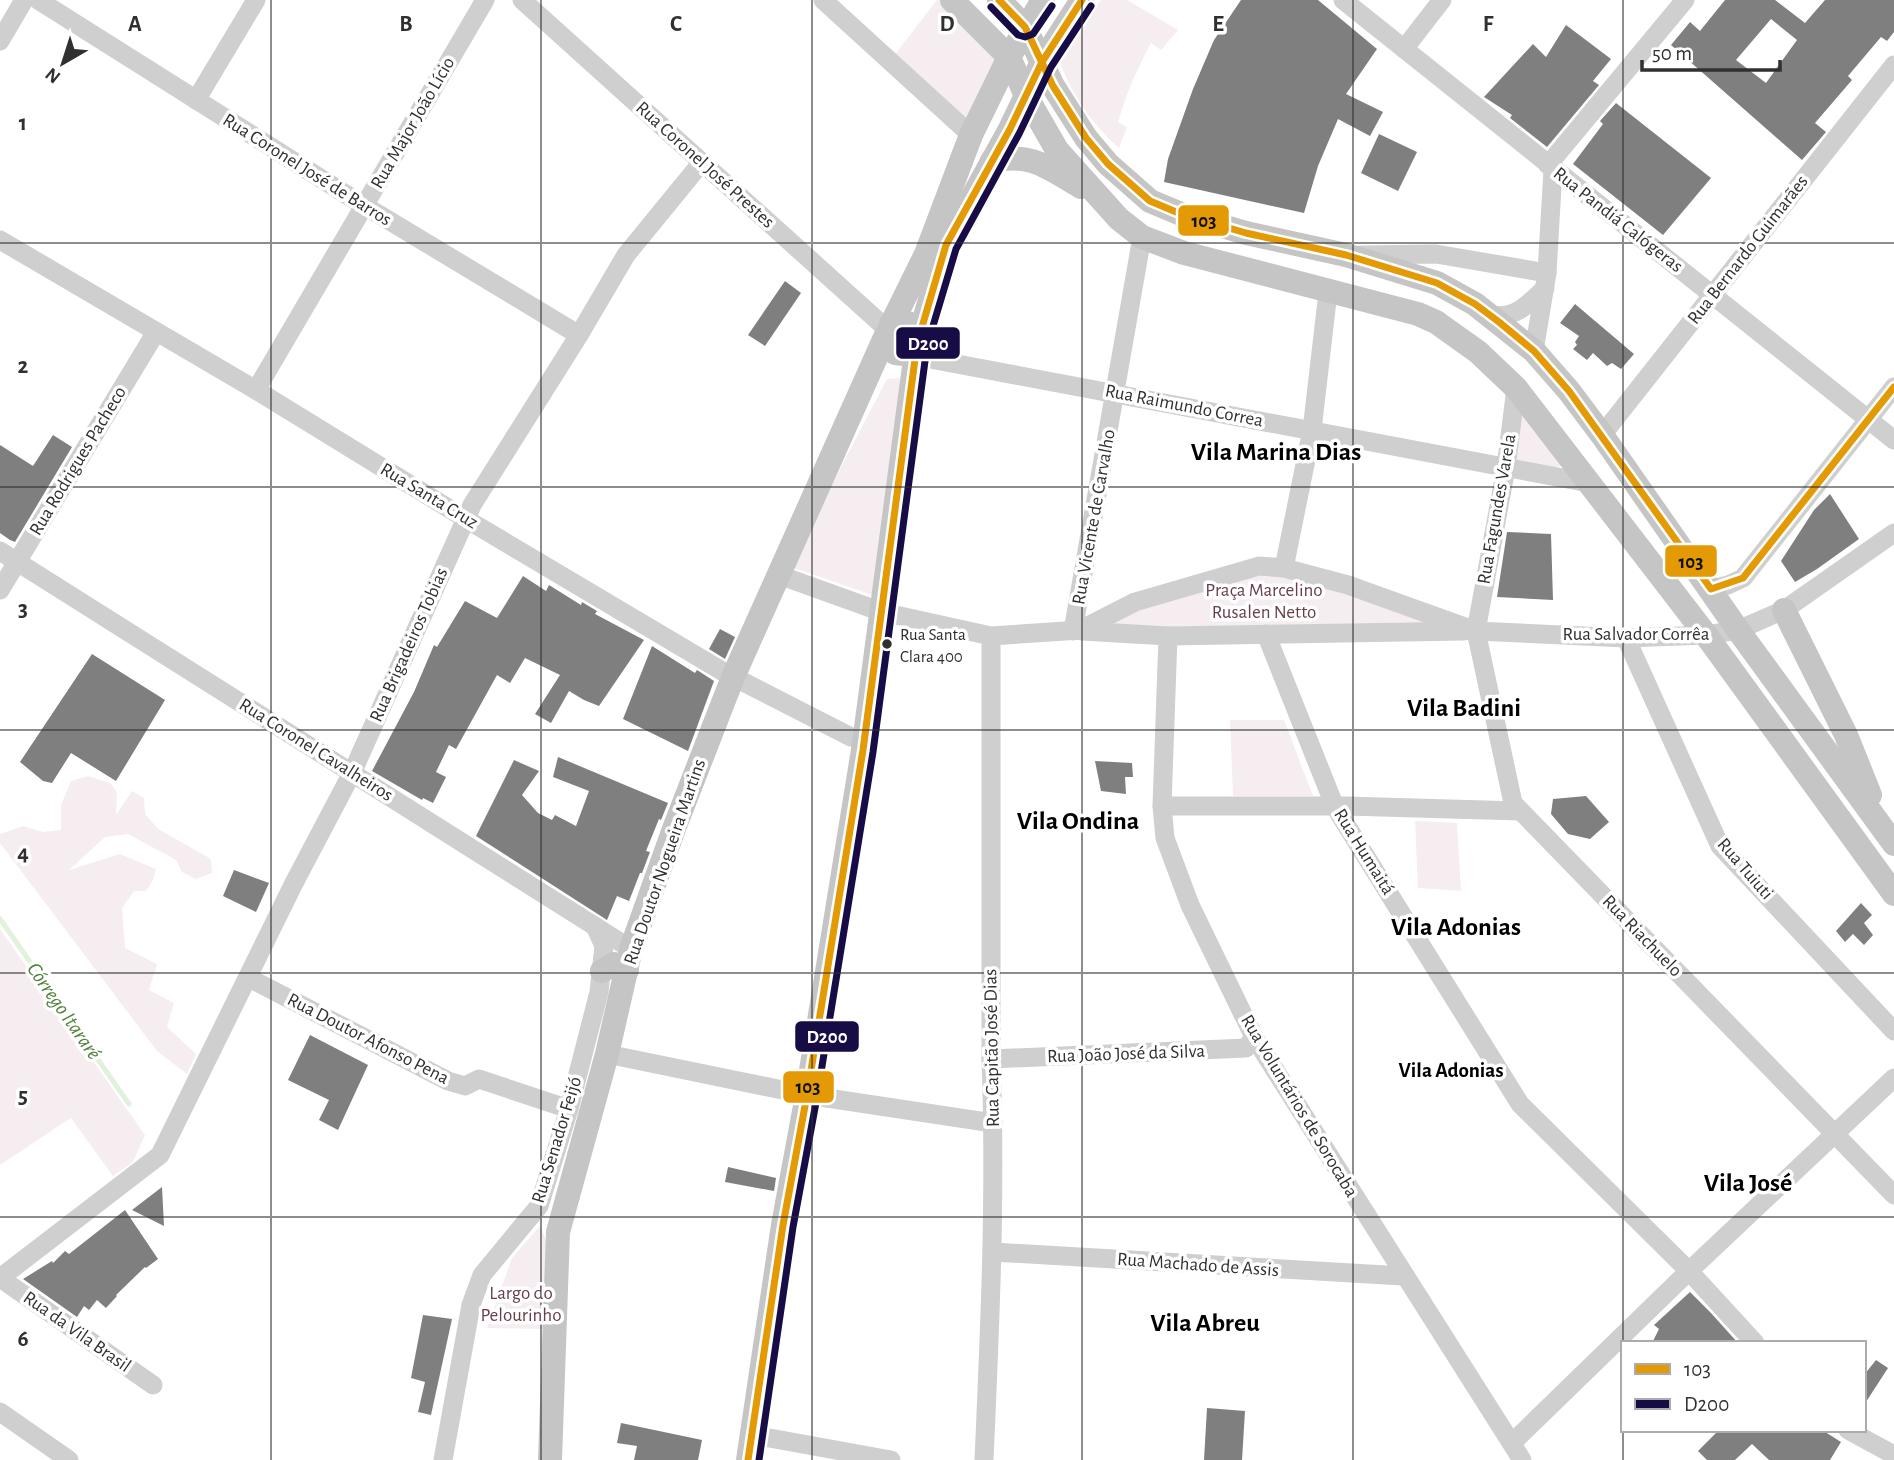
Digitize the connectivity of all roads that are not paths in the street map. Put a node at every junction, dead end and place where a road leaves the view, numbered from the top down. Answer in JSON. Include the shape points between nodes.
{"nodes":[{"id":1,"x":24,"y":0,"type":"edge"},
{"id":2,"x":38,"y":0,"type":"edge"},
{"id":3,"x":256,"y":0,"type":"edge"},
{"id":4,"x":485,"y":0,"type":"edge"},
{"id":5,"x":522,"y":0,"type":"edge"},
{"id":6,"x":823,"y":0,"type":"edge"},
{"id":7,"x":952,"y":0,"type":"edge"},
{"id":8,"x":999,"y":0,"type":"edge"},
{"id":9,"x":1042,"y":0,"type":"edge"},
{"id":10,"x":1082,"y":0,"type":"edge"},
{"id":11,"x":1343,"y":0,"type":"edge"},
{"id":12,"x":1442,"y":0,"type":"edge"},
{"id":13,"x":1685,"y":0,"type":"edge"},
{"id":14,"x":1025,"y":27,"type":"junction"},
{"id":15,"x":0,"y":41,"type":"edge"},
{"id":16,"x":1404,"y":48,"type":"junction"},
{"id":17,"x":1009,"y":57,"type":"junction"},
{"id":18,"x":1042,"y":62,"type":"junction"},
{"id":19,"x":1894,"y":65,"type":"edge"},
{"id":20,"x":1026,"y":96,"type":"junction"},
{"id":21,"x":196,"y":100,"type":"junction"},
{"id":22,"x":971,"y":135,"type":"junction"},
{"id":23,"x":992,"y":161,"type":"junction"},
{"id":24,"x":702,"y":162,"type":"junction"},
{"id":25,"x":1550,"y":167,"type":"junction"},
{"id":26,"x":1097,"y":197,"type":"junction"},
{"id":27,"x":364,"y":206,"type":"junction"},
{"id":28,"x":1142,"y":237,"type":"junction"},
{"id":29,"x":0,"y":240,"type":"edge"},
{"id":30,"x":1346,"y":256,"type":"junction"},
{"id":31,"x":1546,"y":281,"type":"junction"},
{"id":32,"x":1328,"y":292,"type":"junction"},
{"id":33,"x":1712,"y":294,"type":"junction"},
{"id":34,"x":1490,"y":315,"type":"junction"},
{"id":35,"x":888,"y":330,"type":"junction"},
{"id":36,"x":156,"y":332,"type":"junction"},
{"id":37,"x":579,"y":335,"type":"junction"},
{"id":38,"x":914,"y":348,"type":"junction"},
{"id":39,"x":1534,"y":351,"type":"junction"},
{"id":40,"x":1894,"y":387,"type":"edge"},
{"id":41,"x":1516,"y":388,"type":"junction"},
{"id":42,"x":256,"y":390,"type":"junction"},
{"id":43,"x":1116,"y":393,"type":"junction"},
{"id":44,"x":1868,"y":419,"type":"junction"},
{"id":45,"x":1312,"y":430,"type":"junction"},
{"id":46,"x":1602,"y":435,"type":"junction"},
{"id":47,"x":1894,"y":440,"type":"edge"},
{"id":48,"x":1506,"y":468,"type":"junction"},
{"id":49,"x":1589,"y":483,"type":"junction"},
{"id":50,"x":467,"y":519,"type":"junction"},
{"id":51,"x":1894,"y":533,"type":"edge"},
{"id":52,"x":0,"y":551,"type":"edge"},
{"id":53,"x":18,"y":562,"type":"junction"},
{"id":54,"x":1284,"y":568,"type":"junction"},
{"id":55,"x":781,"y":571,"type":"junction"},
{"id":56,"x":1711,"y":589,"type":"junction"},
{"id":57,"x":0,"y":590,"type":"edge"},
{"id":58,"x":882,"y":607,"type":"junction"},
{"id":59,"x":1784,"y":610,"type":"junction"},
{"id":60,"x":1110,"y":624,"type":"junction"},
{"id":61,"x":1738,"y":630,"type":"junction"},
{"id":62,"x":1077,"y":631,"type":"junction"},
{"id":63,"x":1476,"y":631,"type":"junction"},
{"id":64,"x":1266,"y":634,"type":"junction"},
{"id":65,"x":1706,"y":635,"type":"junction"},
{"id":66,"x":991,"y":636,"type":"junction"},
{"id":67,"x":1168,"y":636,"type":"junction"},
{"id":68,"x":1626,"y":638,"type":"junction"},
{"id":69,"x":733,"y":677,"type":"junction"},
{"id":70,"x":865,"y":738,"type":"junction"},
{"id":71,"x":352,"y":773,"type":"junction"},
{"id":72,"x":1162,"y":806,"type":"junction"},
{"id":73,"x":1335,"y":807,"type":"junction"},
{"id":74,"x":1520,"y":811,"type":"junction"},
{"id":75,"x":1889,"y":836,"type":"edge"},
{"id":76,"x":1894,"y":894,"type":"edge"},
{"id":77,"x":594,"y":926,"type":"junction"},
{"id":78,"x":620,"y":963,"type":"junction"},
{"id":79,"x":249,"y":978,"type":"junction"},
{"id":80,"x":1894,"y":1031,"type":"edge"},
{"id":81,"x":1254,"y":1037,"type":"junction"},
{"id":82,"x":607,"y":1054,"type":"junction"},
{"id":83,"x":991,"y":1059,"type":"junction"},
{"id":84,"x":1894,"y":1077,"type":"edge"},
{"id":85,"x":807,"y":1095,"type":"junction"},
{"id":86,"x":569,"y":1109,"type":"junction"},
{"id":87,"x":993,"y":1123,"type":"junction"},
{"id":88,"x":1836,"y":1133,"type":"junction"},
{"id":89,"x":1894,"y":1195,"type":"edge"},
{"id":90,"x":993,"y":1252,"type":"junction"},
{"id":91,"x":1689,"y":1271,"type":"junction"},
{"id":92,"x":1404,"y":1276,"type":"junction"},
{"id":93,"x":0,"y":1278,"type":"edge"},
{"id":94,"x":1622,"y":1341,"type":"edge"},
{"id":95,"x":1753,"y":1341,"type":"edge"},
{"id":96,"x":1621,"y":1342,"type":"edge"},
{"id":97,"x":153,"y":1385,"type":"dead end"},
{"id":98,"x":0,"y":1412,"type":"edge"},
{"id":99,"x":1852,"y":1432,"type":"edge"},
{"id":100,"x":753,"y":1435,"type":"junction"},
{"id":101,"x":1517,"y":1451,"type":"edge"},
{"id":102,"x":1894,"y":1455,"type":"edge"},
{"id":103,"x":69,"y":1460,"type":"edge"},
{"id":104,"x":443,"y":1460,"type":"edge"},
{"id":105,"x":550,"y":1460,"type":"edge"},
{"id":106,"x":748,"y":1460,"type":"edge"},
{"id":107,"x":891,"y":1460,"type":"edge"},
{"id":108,"x":984,"y":1460,"type":"edge"}],
"edges":[{"from":1,"to":15,"type":"street"},
{"from":2,"to":21,"type":"street","name":"Rua Coronel José de Barros"},
{"from":3,"to":21,"type":"street"},
{"from":4,"to":27,"type":"street","name":"Rua Major João Lício"},
{"from":5,"to":24,"type":"street","name":"Rua Coronel José Prestes"},
{"from":6,"to":22,"type":"street"},
{"from":7,"to":17,"type":"main road"},
{"from":8,"to":14,"type":"main road"},
{"from":9,"to":14,"type":"main road","name":"Rua Doutor Nogueira Martins"},
{"from":10,"to":18,"type":"main road"},
{"from":11,"to":16,"type":"street","name":"Rua Pandiá Calógeras"},
{"from":12,"to":16,"type":"street"},
{"from":13,"to":25,"type":"street"},
{"from":14,"to":17,"type":"main road","name":"Rua Doutor Nogueira Martins"},
{"from":14,"to":18,"type":"main road"},
{"from":16,"to":25,"type":"street","name":"Rua Pandiá Calógeras"},
{"from":17,"to":20,"type":"main road"},
{"from":17,"to":22,"type":"main road","name":"Rua Doutor Nogueira Martins"},
{"from":18,"to":20,"type":"main road"},
{"from":18,"to":30,"type":"main road","via":[[1086,138],[1150,201],[1246,233]]},
{"from":19,"to":33,"type":"street","name":"Rua Bernardo Guimarães"},
{"from":20,"to":23,"type":"main road"},
{"from":20,"to":26,"type":"main road","via":[[1057,150]]},
{"from":21,"to":27,"type":"street","name":"Rua Coronel José de Barros"},
{"from":22,"to":35,"type":"main road","name":"Rua Doutor Nogueira Martins","via":[[926,254]]},
{"from":23,"to":26,"type":"main road","via":[[1034,160]]},
{"from":23,"to":38,"type":"main road","via":[[946,245]]},
{"from":24,"to":35,"type":"street","name":"Rua Coronel José Prestes"},
{"from":24,"to":37,"type":"street","name":"Rua Brigadeiros Tobias","via":[[626,255]]},
{"from":25,"to":31,"type":"street"},
{"from":25,"to":33,"type":"street","name":"Rua Pandiá Calógeras"},
{"from":26,"to":28,"type":"main road"},
{"from":27,"to":37,"type":"street","name":"Rua Coronel José de Barros"},
{"from":27,"to":42,"type":"street","name":"Rua Major João Lício"},
{"from":28,"to":32,"type":"main road"},
{"from":28,"to":43,"type":"street","name":"Rua Vicente de Carvalho"},
{"from":29,"to":36,"type":"street","name":"Rua Santa Cruz"},
{"from":30,"to":31,"type":"street","via":[[1436,254]]},
{"from":30,"to":34,"type":"main road","via":[[1437,284]]},
{"from":31,"to":34,"type":"street","via":[[1526,307],[1514,314]]},
{"from":31,"to":39,"type":"street"},
{"from":32,"to":41,"type":"main road","via":[[1436,322],[1478,352]]},
{"from":32,"to":45,"type":"street"},
{"from":33,"to":44,"type":"street","name":"Rua Pandiá Calógeras"},
{"from":33,"to":46,"type":"street","name":"Rua Bernardo Guimarães"},
{"from":34,"to":39,"type":"main road"},
{"from":35,"to":38,"type":"main road","via":[[885,340],[890,349]]},
{"from":35,"to":55,"type":"main road","name":"Rua Doutor Nogueira Martins"},
{"from":36,"to":42,"type":"street","name":"Rua Santa Cruz"},
{"from":36,"to":53,"type":"street","name":"Rua Rodrigues Pacheco"},
{"from":37,"to":50,"type":"street","name":"Rua Brigadeiros Tobias"},
{"from":38,"to":43,"type":"street","name":"Rua Raimundo Correa"},
{"from":38,"to":58,"type":"main road"},
{"from":39,"to":46,"type":"main road"},
{"from":40,"to":44,"type":"street"},
{"from":41,"to":48,"type":"street","name":"Rua Fagundes Varela"},
{"from":41,"to":49,"type":"main road"},
{"from":42,"to":50,"type":"street","name":"Rua Santa Cruz"},
{"from":43,"to":45,"type":"street","name":"Rua Raimundo Correa"},
{"from":43,"to":62,"type":"street","name":"Rua Vicente de Carvalho"},
{"from":44,"to":47,"type":"street","name":"Rua Pandiá Calógeras"},
{"from":44,"to":56,"type":"street","via":[[1742,578]]},
{"from":45,"to":48,"type":"street","name":"Rua Raimundo Correa"},
{"from":45,"to":54,"type":"street"},
{"from":46,"to":56,"type":"main road"},
{"from":48,"to":49,"type":"street","name":"Rua Raimundo Correa"},
{"from":48,"to":63,"type":"street","name":"Rua Fagundes Varela"},
{"from":49,"to":65,"type":"main road"},
{"from":50,"to":69,"type":"street","name":"Rua Santa Cruz"},
{"from":50,"to":71,"type":"street","name":"Rua Brigadeiros Tobias"},
{"from":51,"to":59,"type":"street","name":"Rua Salvador Corrêa"},
{"from":52,"to":53,"type":"street","name":"Rua Coronel Cavalheiros"},
{"from":53,"to":57,"type":"street","name":"Rua Rodrigues Pacheco"},
{"from":53,"to":71,"type":"street","name":"Rua Coronel Cavalheiros"},
{"from":54,"to":60,"type":"street","name":"Rua Salvador Corrêa","via":[[1259,566],[1136,602]]},
{"from":54,"to":63,"type":"street","name":"Rua Salvador Corrêa","via":[[1348,584]]},
{"from":55,"to":58,"type":"street","name":"Rua Salvador Corrêa"},
{"from":55,"to":69,"type":"main road","name":"Rua Doutor Nogueira Martins"},
{"from":56,"to":61,"type":"main road"},
{"from":58,"to":66,"type":"street","name":"Rua Salvador Corrêa"},
{"from":58,"to":70,"type":"main road"},
{"from":59,"to":61,"type":"street","name":"Rua Salvador Corrêa"},
{"from":59,"to":75,"type":"main road","via":[[1846,735]]},
{"from":60,"to":62,"type":"street","name":"Rua Salvador Corrêa"},
{"from":60,"to":67,"type":"street","name":"Rua Salvador Corrêa"},
{"from":61,"to":65,"type":"street","name":"Rua Salvador Corrêa"},
{"from":61,"to":75,"type":"main road"},
{"from":62,"to":66,"type":"street","name":"Rua Salvador Corrêa"},
{"from":63,"to":64,"type":"street","name":"Rua Salvador Corrêa"},
{"from":63,"to":68,"type":"street","name":"Rua Salvador Corrêa"},
{"from":63,"to":74,"type":"street","name":"Rua Riachuelo","via":[[1513,801]]},
{"from":64,"to":67,"type":"street","name":"Rua Salvador Corrêa"},
{"from":64,"to":73,"type":"street","name":"Rua Humaitá"},
{"from":65,"to":68,"type":"street","name":"Rua Salvador Corrêa"},
{"from":65,"to":76,"type":"main road"},
{"from":66,"to":83,"type":"street","name":"Rua Capitão José Dias"},
{"from":67,"to":72,"type":"street","name":"Rua Voluntários de Sorocaba"},
{"from":68,"to":80,"type":"street","name":"Rua Tuiuti","via":[[1720,846]]},
{"from":69,"to":70,"type":"street","name":"Rua Santa Cruz","via":[[851,737]]},
{"from":69,"to":78,"type":"main road","name":"Rua Doutor Nogueira Martins"},
{"from":70,"to":85,"type":"main road"},
{"from":71,"to":77,"type":"street","name":"Rua Coronel Cavalheiros"},
{"from":71,"to":79,"type":"street","name":"Rua Brigadeiros Tobias"},
{"from":72,"to":73,"type":"street"},
{"from":72,"to":81,"type":"street","name":"Rua Voluntários de Sorocaba","via":[[1165,838],[1190,905]]},
{"from":73,"to":74,"type":"street"},
{"from":73,"to":91,"type":"street","name":"Rua Humaitá","via":[[1520,1104]]},
{"from":74,"to":88,"type":"street","name":"Rua Riachuelo"},
{"from":77,"to":78,"type":"street","name":"Rua Coronel Cavalheiros"},
{"from":77,"to":78,"type":"street","name":"Rua Senador Feijó"},
{"from":78,"to":82,"type":"main road","name":"Rua Doutor Nogueira Martins"},
{"from":78,"to":86,"type":"street","name":"Rua Senador Feijó","via":[[600,992]]},
{"from":79,"to":86,"type":"street","name":"Rua Doutor Afonso Pena","via":[[448,1081],[466,1086],[480,1079]]},
{"from":79,"to":93,"type":"street","name":"Rua Brigadeiros Tobias","via":[[160,1155]]},
{"from":81,"to":83,"type":"street","name":"Rua João José da Silva","via":[[1246,1048]]},
{"from":81,"to":92,"type":"street","name":"Rua Voluntários de Sorocaba"},
{"from":82,"to":85,"type":"street"},
{"from":82,"to":105,"type":"main road","name":"Rua Doutor Nogueira Martins","via":[[558,1232]]},
{"from":83,"to":87,"type":"street","name":"Rua Capitão José Dias"},
{"from":84,"to":88,"type":"street"},
{"from":85,"to":87,"type":"street"},
{"from":85,"to":100,"type":"main road"},
{"from":86,"to":104,"type":"street","name":"Rua Senador Feijó","via":[[539,1206],[481,1275],[471,1306]]},
{"from":87,"to":90,"type":"street","name":"Rua Capitão José Dias"},
{"from":88,"to":89,"type":"street","name":"Rua Riachuelo"},
{"from":88,"to":91,"type":"street"},
{"from":90,"to":92,"type":"street","name":"Rua Machado de Assis"},
{"from":90,"to":108,"type":"street","name":"Rua Capitão José Dias"},
{"from":91,"to":94,"type":"street"},
{"from":91,"to":95,"type":"street","name":"Rua Humaitá"},
{"from":92,"to":101,"type":"street","name":"Rua Voluntários de Sorocaba"},
{"from":93,"to":97,"type":"street","name":"Rua da Vila Brasil"},
{"from":96,"to":101,"type":"street"},
{"from":98,"to":103,"type":"street"},
{"from":99,"to":102,"type":"street"},
{"from":100,"to":106,"type":"main road"},
{"from":100,"to":107,"type":"street"}]}
